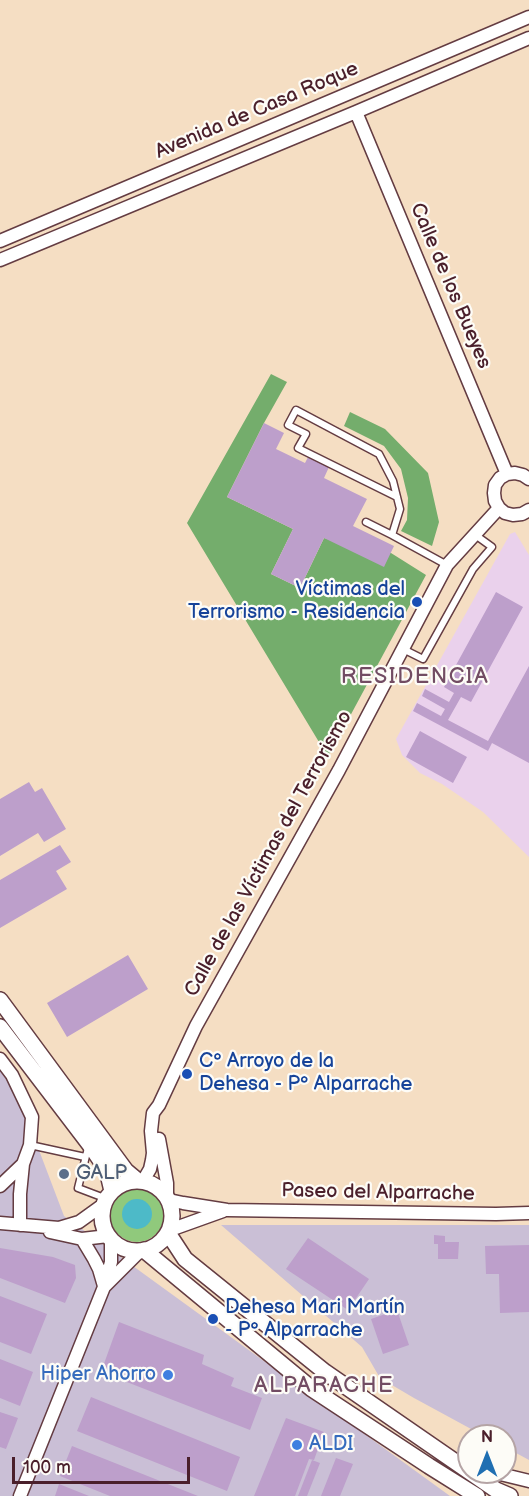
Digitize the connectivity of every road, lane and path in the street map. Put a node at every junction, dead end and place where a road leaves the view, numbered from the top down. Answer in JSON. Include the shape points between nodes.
{"nodes":[{"id":1,"x":529,"y":17,"type":"edge"},
{"id":2,"x":529,"y":38,"type":"edge"},
{"id":3,"x":356,"y":112,"type":"junction"},
{"id":4,"x":0,"y":241,"type":"edge"},
{"id":5,"x":0,"y":260,"type":"edge"},
{"id":6,"x":507,"y":474,"type":"junction"},
{"id":7,"x":529,"y":479,"type":"edge"},
{"id":8,"x":397,"y":497,"type":"junction"},
{"id":9,"x":499,"y":508,"type":"junction"},
{"id":10,"x":529,"y":510,"type":"edge"},
{"id":11,"x":366,"y":522,"type":"dead end"},
{"id":12,"x":474,"y":534,"type":"junction"},
{"id":13,"x":392,"y":535,"type":"junction"},
{"id":14,"x":447,"y":565,"type":"junction"},
{"id":15,"x":402,"y":649,"type":"junction"},
{"id":16,"x":0,"y":1000,"type":"edge"},
{"id":17,"x":0,"y":1027,"type":"edge"},
{"id":18,"x":0,"y":1059,"type":"edge"},
{"id":19,"x":159,"y":1105,"type":"junction"},
{"id":20,"x":30,"y":1145,"type":"junction"},
{"id":21,"x":87,"y":1151,"type":"junction"},
{"id":22,"x":23,"y":1164,"type":"junction"},
{"id":23,"x":140,"y":1181,"type":"junction"},
{"id":24,"x":0,"y":1186,"type":"edge"},
{"id":25,"x":108,"y":1198,"type":"junction"},
{"id":26,"x":168,"y":1198,"type":"junction"},
{"id":27,"x":227,"y":1210,"type":"junction"},
{"id":28,"x":529,"y":1213,"type":"edge"},
{"id":29,"x":0,"y":1223,"type":"edge"},
{"id":30,"x":20,"y":1225,"type":"junction"},
{"id":31,"x":169,"y":1231,"type":"junction"},
{"id":32,"x":110,"y":1237,"type":"junction"},
{"id":33,"x":82,"y":1239,"type":"junction"},
{"id":34,"x":142,"y":1251,"type":"junction"},
{"id":35,"x":104,"y":1287,"type":"junction"},
{"id":36,"x":438,"y":1451,"type":"junction"},
{"id":37,"x":457,"y":1459,"type":"edge"},
{"id":38,"x":450,"y":1480,"type":"junction"},
{"id":39,"x":20,"y":1496,"type":"edge"},
{"id":40,"x":469,"y":1496,"type":"edge"},
{"id":41,"x":477,"y":1496,"type":"edge"},
{"id":42,"x":510,"y":1496,"type":"edge"}],
"edges":[{"from":1,"to":4,"type":"street","name":"Avenida de Casa Roque"},
{"from":2,"to":3,"type":"street","name":"Avenida de Casa Roque"},
{"from":3,"to":5,"type":"street","name":"Avenida de Casa Roque"},
{"from":3,"to":6,"type":"street","name":"Calle de los Bueyes"},
{"from":6,"to":7,"type":"street"},
{"from":6,"to":9,"type":"street","via":[[495,485]]},
{"from":8,"to":8,"type":"lane","via":[[379,454],[296,410],[288,425],[306,434],[298,448]]},
{"from":8,"to":13,"type":"lane","via":[[400,509]]},
{"from":9,"to":10,"type":"street","via":[[513,515]]},
{"from":9,"to":12,"type":"street","name":"Calle de las Víctimas del Terrorismo"},
{"from":11,"to":13,"type":"lane"},
{"from":12,"to":14,"type":"street","name":"Calle de las Víctimas del Terrorismo"},
{"from":12,"to":15,"type":"lane","via":[[492,548],[473,569],[423,659]]},
{"from":13,"to":14,"type":"lane"},
{"from":14,"to":15,"type":"street","name":"Calle de las Víctimas del Terrorismo"},
{"from":15,"to":19,"type":"street","name":"Calle de las Víctimas del Terrorismo","via":[[196,1026]]},
{"from":16,"to":23,"type":"street","via":[[126,1171]]},
{"from":17,"to":21,"type":"street"},
{"from":18,"to":20,"type":"street","via":[[32,1117]]},
{"from":19,"to":23,"type":"street","name":"Calle de las Víctimas del Terrorismo","via":[[151,1122],[150,1169]]},
{"from":19,"to":26,"type":"street","name":"Calle de las Víctimas del Terrorismo","via":[[158,1131]]},
{"from":20,"to":21,"type":"lane"},
{"from":20,"to":22,"type":"street"},
{"from":21,"to":25,"type":"street","via":[[107,1170]]},
{"from":21,"to":25,"type":"lane","via":[[78,1188]]},
{"from":22,"to":24,"type":"street"},
{"from":22,"to":30,"type":"street"},
{"from":23,"to":25,"type":"street","via":[[120,1186]]},
{"from":23,"to":26,"type":"street","via":[[152,1184]]},
{"from":25,"to":30,"type":"street","via":[[79,1222],[59,1228]]},
{"from":25,"to":32,"type":"street","via":[[102,1215]]},
{"from":26,"to":27,"type":"street","name":"Paseo del Alparrache"},
{"from":26,"to":31,"type":"street","via":[[172,1209]]},
{"from":27,"to":28,"type":"street","name":"Paseo del Alparrache"},
{"from":27,"to":31,"type":"street","name":"Paseo del Alparrache"},
{"from":29,"to":30,"type":"street"},
{"from":30,"to":33,"type":"street"},
{"from":31,"to":34,"type":"street","via":[[154,1247]]},
{"from":31,"to":36,"type":"street","via":[[185,1259],[325,1372]]},
{"from":32,"to":33,"type":"street"},
{"from":32,"to":34,"type":"street","via":[[119,1246]]},
{"from":32,"to":35,"type":"street","via":[[111,1262]]},
{"from":33,"to":35,"type":"street"},
{"from":34,"to":35,"type":"street"},
{"from":34,"to":38,"type":"street","via":[[312,1389]]},
{"from":35,"to":39,"type":"street"},
{"from":36,"to":37,"type":"street"},
{"from":36,"to":42,"type":"street","via":[[496,1491]]},
{"from":38,"to":40,"type":"street"},
{"from":38,"to":41,"type":"street"}]}
